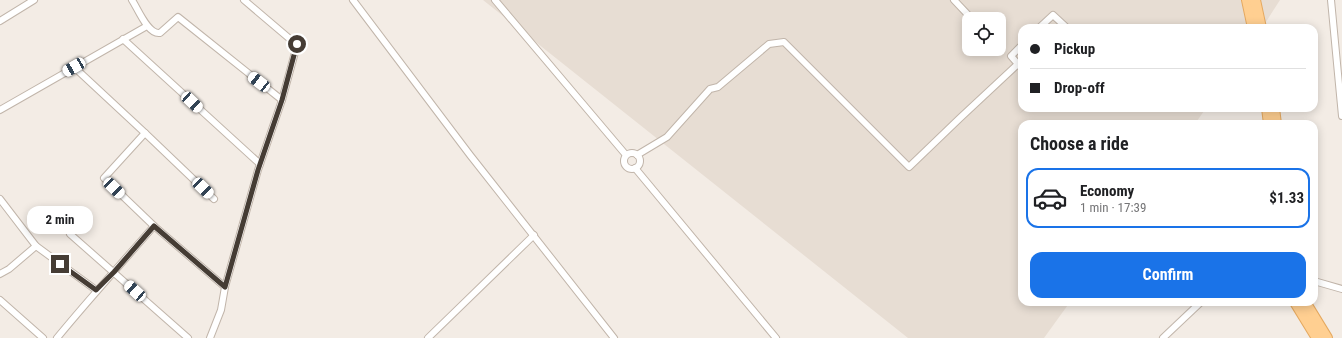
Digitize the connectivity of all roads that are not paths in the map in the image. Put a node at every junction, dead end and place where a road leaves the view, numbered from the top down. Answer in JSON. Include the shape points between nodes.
{"nodes":[{"id":1,"x":34,"y":0,"type":"edge"},
{"id":2,"x":132,"y":0,"type":"edge"},
{"id":3,"x":245,"y":0,"type":"edge"},
{"id":4,"x":353,"y":0,"type":"edge"},
{"id":5,"x":495,"y":0,"type":"edge"},
{"id":6,"x":954,"y":0,"type":"edge"},
{"id":7,"x":1247,"y":0,"type":"edge"},
{"id":8,"x":1255,"y":0,"type":"edge"},
{"id":9,"x":1331,"y":0,"type":"edge"},
{"id":10,"x":965,"y":12,"type":"edge"},
{"id":11,"x":0,"y":22,"type":"edge"},
{"id":12,"x":1044,"y":24,"type":"edge"},
{"id":13,"x":1063,"y":24,"type":"edge"},
{"id":14,"x":1252,"y":24,"type":"edge"},
{"id":15,"x":1260,"y":24,"type":"edge"},
{"id":16,"x":147,"y":26,"type":"junction"},
{"id":17,"x":124,"y":39,"type":"junction"},
{"id":18,"x":1018,"y":49,"type":"edge"},
{"id":19,"x":1018,"y":64,"type":"edge"},
{"id":20,"x":1018,"y":64,"type":"edge"},
{"id":21,"x":74,"y":67,"type":"junction"},
{"id":22,"x":282,"y":100,"type":"junction"},
{"id":23,"x":0,"y":110,"type":"edge"},
{"id":24,"x":1342,"y":116,"type":"edge"},
{"id":25,"x":145,"y":133,"type":"junction"},
{"id":26,"x":626,"y":155,"type":"junction"},
{"id":27,"x":637,"y":155,"type":"junction"},
{"id":28,"x":260,"y":164,"type":"junction"},
{"id":29,"x":635,"y":168,"type":"junction"},
{"id":30,"x":0,"y":199,"type":"edge"},
{"id":31,"x":214,"y":200,"type":"dead end"},
{"id":32,"x":154,"y":226,"type":"junction"},
{"id":33,"x":70,"y":234,"type":"dead end"},
{"id":34,"x":534,"y":235,"type":"junction"},
{"id":35,"x":36,"y":246,"type":"junction"},
{"id":36,"x":114,"y":272,"type":"junction"},
{"id":37,"x":0,"y":274,"type":"edge"},
{"id":38,"x":1318,"y":282,"type":"edge"},
{"id":39,"x":225,"y":287,"type":"junction"},
{"id":40,"x":1342,"y":289,"type":"edge"},
{"id":41,"x":96,"y":290,"type":"junction"},
{"id":42,"x":0,"y":300,"type":"edge"},
{"id":43,"x":1197,"y":306,"type":"edge"},
{"id":44,"x":1298,"y":306,"type":"edge"},
{"id":45,"x":1307,"y":306,"type":"edge"},
{"id":46,"x":43,"y":338,"type":"edge"},
{"id":47,"x":57,"y":338,"type":"edge"},
{"id":48,"x":188,"y":338,"type":"edge"},
{"id":49,"x":210,"y":338,"type":"edge"},
{"id":50,"x":428,"y":338,"type":"edge"},
{"id":51,"x":614,"y":338,"type":"edge"},
{"id":52,"x":776,"y":338,"type":"edge"},
{"id":53,"x":1163,"y":338,"type":"edge"},
{"id":54,"x":1318,"y":338,"type":"edge"},
{"id":55,"x":1327,"y":338,"type":"edge"}],
"edges":[{"from":1,"to":11,"type":"street"},
{"from":2,"to":16,"type":"street"},
{"from":3,"to":22,"type":"street","via":[[297,44]]},
{"from":4,"to":34,"type":"street"},
{"from":5,"to":26,"type":"street"},
{"from":6,"to":10,"type":"street"},
{"from":7,"to":14,"type":"main road"},
{"from":8,"to":15,"type":"main road"},
{"from":9,"to":24,"type":"street"},
{"from":12,"to":13,"type":"street","via":[[1053,15]]},
{"from":16,"to":17,"type":"street"},
{"from":16,"to":22,"type":"street","via":[[152,32],[160,33],[178,17]]},
{"from":17,"to":21,"type":"street"},
{"from":17,"to":28,"type":"street"},
{"from":18,"to":20,"type":"street","via":[[1011,56]]},
{"from":19,"to":27,"type":"street","via":[[909,167],[784,42],[769,44],[718,87],[710,89],[667,137]]},
{"from":21,"to":23,"type":"street"},
{"from":21,"to":25,"type":"street"},
{"from":22,"to":28,"type":"street"},
{"from":25,"to":31,"type":"street"},
{"from":25,"to":32,"type":"street","via":[[104,178]]},
{"from":26,"to":27,"type":"street"},
{"from":26,"to":29,"type":"street","via":[[623,162],[630,169]]},
{"from":27,"to":29,"type":"street","via":[[640,162]]},
{"from":28,"to":39,"type":"street"},
{"from":29,"to":52,"type":"street"},
{"from":30,"to":35,"type":"street"},
{"from":32,"to":36,"type":"street"},
{"from":32,"to":39,"type":"street"},
{"from":33,"to":36,"type":"street"},
{"from":34,"to":50,"type":"street"},
{"from":34,"to":51,"type":"street"},
{"from":35,"to":37,"type":"street"},
{"from":35,"to":41,"type":"street"},
{"from":36,"to":41,"type":"street"},
{"from":36,"to":48,"type":"street"},
{"from":38,"to":40,"type":"street"},
{"from":39,"to":49,"type":"street","via":[[221,310]]},
{"from":41,"to":47,"type":"street"},
{"from":42,"to":46,"type":"street"},
{"from":43,"to":53,"type":"street"},
{"from":44,"to":54,"type":"main road"},
{"from":45,"to":55,"type":"main road"}]}
